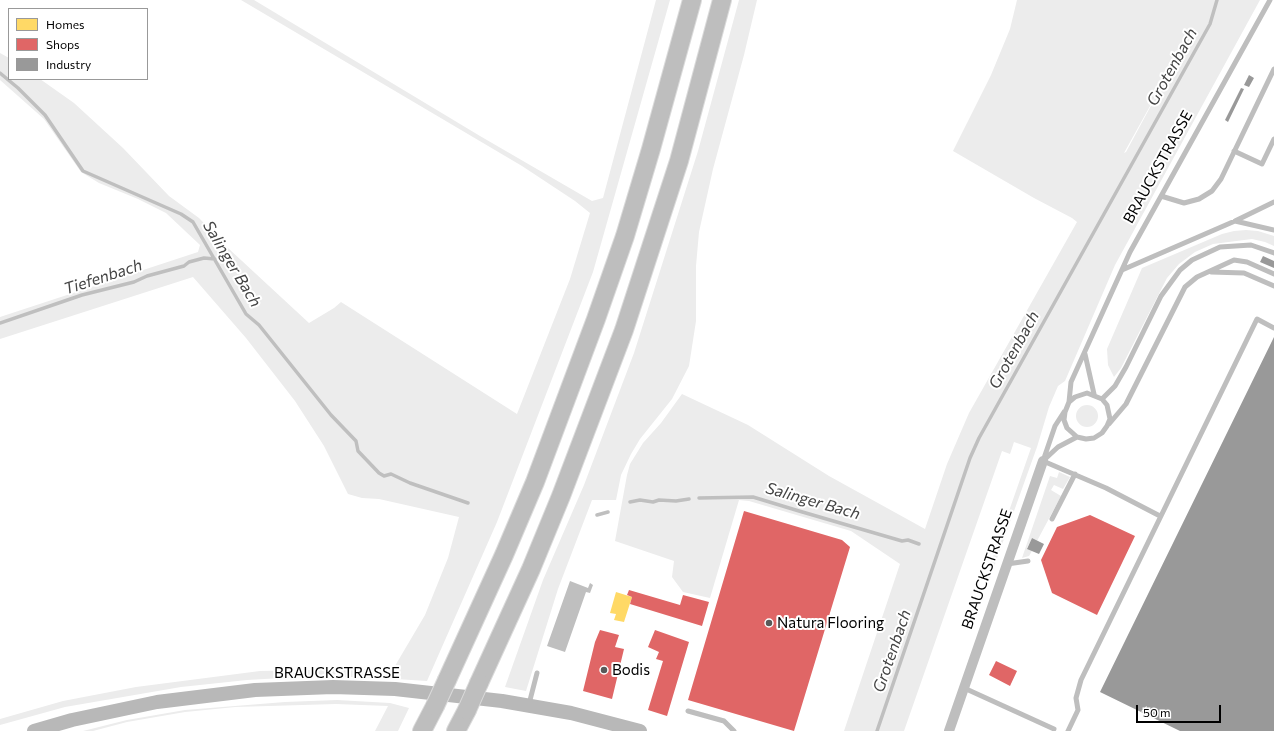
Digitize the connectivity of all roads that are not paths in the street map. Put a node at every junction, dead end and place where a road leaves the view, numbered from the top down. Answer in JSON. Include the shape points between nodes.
{"nodes":[{"id":1,"x":692,"y":0,"type":"edge"},
{"id":2,"x":722,"y":0,"type":"edge"},
{"id":3,"x":1270,"y":0,"type":"edge"},
{"id":4,"x":1274,"y":69,"type":"edge"},
{"id":5,"x":1274,"y":139,"type":"edge"},
{"id":6,"x":1234,"y":151,"type":"junction"},
{"id":7,"x":1161,"y":196,"type":"junction"},
{"id":8,"x":1274,"y":202,"type":"edge"},
{"id":9,"x":1235,"y":222,"type":"junction"},
{"id":10,"x":1274,"y":230,"type":"edge"},
{"id":11,"x":1274,"y":254,"type":"edge"},
{"id":12,"x":1122,"y":270,"type":"junction"},
{"id":13,"x":1208,"y":272,"type":"junction"},
{"id":14,"x":1274,"y":274,"type":"edge"},
{"id":15,"x":1274,"y":286,"type":"edge"},
{"id":16,"x":1274,"y":328,"type":"edge"},
{"id":17,"x":1085,"y":354,"type":"junction"},
{"id":18,"x":1094,"y":394,"type":"junction"},
{"id":19,"x":1102,"y":398,"type":"junction"},
{"id":20,"x":1069,"y":402,"type":"junction"},
{"id":21,"x":1064,"y":412,"type":"junction"},
{"id":22,"x":1107,"y":426,"type":"junction"},
{"id":23,"x":1077,"y":436,"type":"junction"},
{"id":24,"x":1043,"y":461,"type":"junction"},
{"id":25,"x":1075,"y":474,"type":"junction"},
{"id":26,"x":1160,"y":516,"type":"junction"},
{"id":27,"x":1052,"y":519,"type":"dead end"},
{"id":28,"x":1028,"y":561,"type":"dead end"},
{"id":29,"x":1007,"y":564,"type":"junction"},
{"id":30,"x":536,"y":673,"type":"dead end"},
{"id":31,"x":964,"y":688,"type":"junction"},
{"id":32,"x":528,"y":705,"type":"junction"},
{"id":33,"x":688,"y":711,"type":"dead end"},
{"id":34,"x":1054,"y":729,"type":"dead end"},
{"id":35,"x":34,"y":731,"type":"edge"},
{"id":36,"x":422,"y":731,"type":"edge"},
{"id":37,"x":456,"y":731,"type":"edge"},
{"id":38,"x":640,"y":731,"type":"edge"},
{"id":39,"x":734,"y":731,"type":"edge"},
{"id":40,"x":949,"y":731,"type":"edge"},
{"id":41,"x":1068,"y":731,"type":"edge"}],
"edges":[{"from":1,"to":36,"type":"highway","bridge":true,"via":[[625,236],[596,319],[529,496]]},
{"from":2,"to":37,"type":"highway","bridge":true,"via":[[679,161],[624,330],[528,576]]},
{"from":3,"to":7,"type":"lane","name":"BRAUCKSTRASSE"},
{"from":4,"to":6,"type":"lane"},
{"from":5,"to":6,"type":"lane","via":[[1262,164]]},
{"from":6,"to":7,"type":"lane","via":[[1221,179],[1205,196],[1184,204]]},
{"from":7,"to":12,"type":"lane","name":"BRAUCKSTRASSE"},
{"from":8,"to":9,"type":"lane"},
{"from":9,"to":10,"type":"lane"},
{"from":9,"to":12,"type":"lane"},
{"from":11,"to":19,"type":"lane","via":[[1251,245],[1220,247],[1192,260],[1180,270],[1161,296],[1119,380]]},
{"from":12,"to":17,"type":"lane","name":"BRAUCKSTRASSE"},
{"from":13,"to":14,"type":"lane","via":[[1234,260],[1247,262]]},
{"from":13,"to":15,"type":"lane","via":[[1244,273]]},
{"from":13,"to":22,"type":"lane","via":[[1185,287],[1126,404]]},
{"from":16,"to":26,"type":"lane","via":[[1257,319]]},
{"from":17,"to":18,"type":"lane"},
{"from":17,"to":20,"type":"lane","name":"BRAUCKSTRASSE","via":[[1071,382]]},
{"from":18,"to":19,"type":"lane"},
{"from":18,"to":20,"type":"lane","via":[[1081,394]]},
{"from":19,"to":22,"type":"lane","via":[[1109,412]]},
{"from":20,"to":21,"type":"lane","name":"BRAUCKSTRASSE"},
{"from":21,"to":23,"type":"lane","via":[[1067,428]]},
{"from":21,"to":24,"type":"lane","name":"BRAUCKSTRASSE","via":[[1055,426]]},
{"from":22,"to":23,"type":"lane","via":[[1094,438]]},
{"from":23,"to":24,"type":"lane","name":"BRAUCKSTRASSE","via":[[1058,447]]},
{"from":24,"to":25,"type":"lane"},
{"from":24,"to":29,"type":"street","name":"BRAUCKSTRASSE"},
{"from":25,"to":26,"type":"lane"},
{"from":25,"to":27,"type":"lane"},
{"from":26,"to":41,"type":"lane","via":[[1081,680],[1076,698],[1078,710]]},
{"from":28,"to":29,"type":"lane"},
{"from":29,"to":31,"type":"street","name":"BRAUCKSTRASSE"},
{"from":30,"to":32,"type":"lane"},
{"from":31,"to":34,"type":"lane"},
{"from":31,"to":40,"type":"street","name":"BRAUCKSTRASSE"},
{"from":32,"to":35,"type":"street","name":"BRAUCKSTRASSE","via":[[395,689],[333,687],[256,690],[156,702]]},
{"from":32,"to":38,"type":"street","name":"BRAUCKSTRASSE"},
{"from":33,"to":39,"type":"lane","via":[[724,721]]}]}
